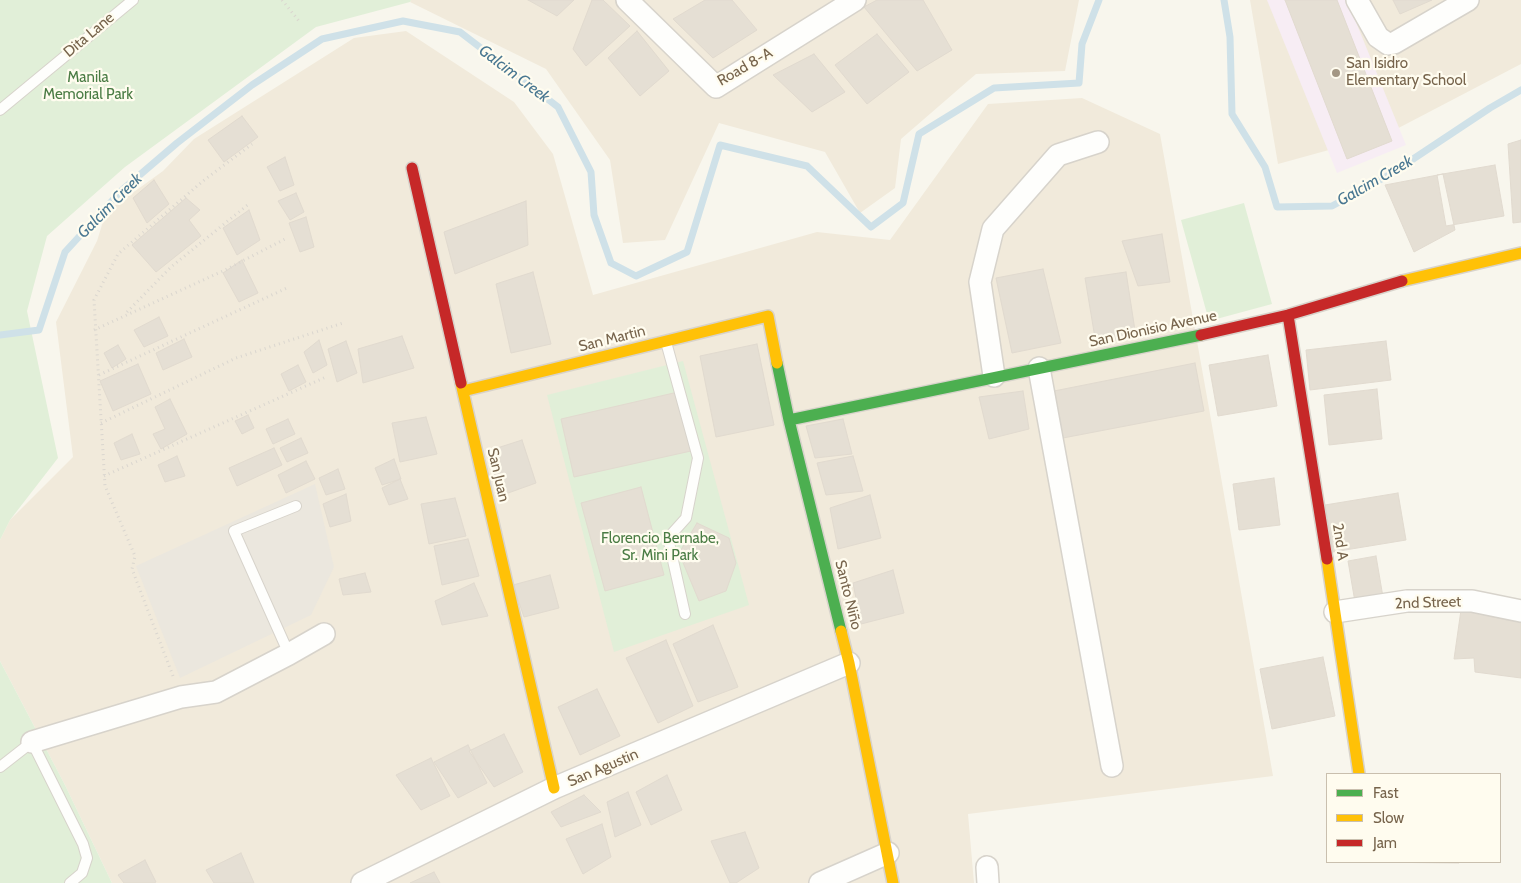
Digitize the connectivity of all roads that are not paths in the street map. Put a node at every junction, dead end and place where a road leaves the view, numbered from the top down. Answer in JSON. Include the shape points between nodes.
{"nodes":[{"id":1,"x":134,"y":0,"type":"edge"},
{"id":2,"x":627,"y":0,"type":"edge"},
{"id":3,"x":855,"y":0,"type":"edge"},
{"id":4,"x":1357,"y":0,"type":"edge"},
{"id":5,"x":1468,"y":0,"type":"edge"},
{"id":6,"x":0,"y":110,"type":"edge"},
{"id":7,"x":1098,"y":142,"type":"dead end"},
{"id":8,"x":412,"y":168,"type":"dead end"},
{"id":9,"x":1521,"y":253,"type":"edge"},
{"id":10,"x":1288,"y":315,"type":"junction"},
{"id":11,"x":768,"y":316,"type":"joint"},
{"id":12,"x":666,"y":341,"type":"junction"},
{"id":13,"x":1039,"y":368,"type":"junction"},
{"id":14,"x":994,"y":376,"type":"junction"},
{"id":15,"x":463,"y":390,"type":"junction"},
{"id":16,"x":789,"y":420,"type":"junction"},
{"id":17,"x":296,"y":506,"type":"dead end"},
{"id":18,"x":1521,"y":611,"type":"edge"},
{"id":19,"x":1335,"y":612,"type":"junction"},
{"id":20,"x":685,"y":614,"type":"dead end"},
{"id":21,"x":324,"y":634,"type":"dead end"},
{"id":22,"x":290,"y":654,"type":"junction"},
{"id":23,"x":849,"y":663,"type":"junction"},
{"id":24,"x":32,"y":742,"type":"junction"},
{"id":25,"x":1112,"y":766,"type":"dead end"},
{"id":26,"x":0,"y":768,"type":"edge"},
{"id":27,"x":1359,"y":773,"type":"edge"},
{"id":28,"x":554,"y":788,"type":"junction"},
{"id":29,"x":888,"y":853,"type":"junction"},
{"id":30,"x":70,"y":883,"type":"edge"},
{"id":31,"x":362,"y":883,"type":"edge"},
{"id":32,"x":820,"y":883,"type":"edge"},
{"id":33,"x":892,"y":883,"type":"edge"}],
"edges":[{"from":1,"to":6,"type":"lane","name":"Dita Lane"},
{"from":2,"to":3,"type":"street","name":"Road 8-A","via":[[716,87]]},
{"from":4,"to":5,"type":"street","via":[[1378,37],[1388,44]]},
{"from":7,"to":14,"type":"street","via":[[1058,154],[993,229],[980,282]]},
{"from":8,"to":15,"type":"street","name":"San Juan"},
{"from":9,"to":10,"type":"street","name":"San Dionisio Avenue","via":[[1388,284]]},
{"from":10,"to":13,"type":"street","name":"San Dionisio Avenue"},
{"from":10,"to":19,"type":"street","name":"2nd A"},
{"from":11,"to":12,"type":"street","name":"San Martin"},
{"from":11,"to":16,"type":"street","name":"Santo Niño"},
{"from":12,"to":15,"type":"street","name":"San Martin"},
{"from":12,"to":20,"type":"lane","via":[[698,458],[686,518],[668,538]]},
{"from":13,"to":14,"type":"street","name":"San Dionisio Avenue"},
{"from":13,"to":25,"type":"street"},
{"from":14,"to":16,"type":"street","name":"San Dionisio Avenue"},
{"from":15,"to":28,"type":"street","name":"San Juan"},
{"from":16,"to":23,"type":"street","name":"Santo Niño"},
{"from":17,"to":22,"type":"lane","via":[[234,532]]},
{"from":18,"to":19,"type":"street","name":"2nd Street","via":[[1465,601],[1407,601]]},
{"from":19,"to":27,"type":"street","name":"2nd A"},
{"from":21,"to":22,"type":"street"},
{"from":22,"to":24,"type":"street","via":[[216,692],[181,698]]},
{"from":23,"to":28,"type":"street","name":"San Agustin"},
{"from":23,"to":29,"type":"street","name":"Santo Niño"},
{"from":24,"to":26,"type":"lane"},
{"from":24,"to":30,"type":"lane","via":[[87,858],[82,873]]},
{"from":28,"to":31,"type":"street","name":"San Agustin"},
{"from":29,"to":32,"type":"street"},
{"from":29,"to":33,"type":"street","name":"Santo Niño"}]}
